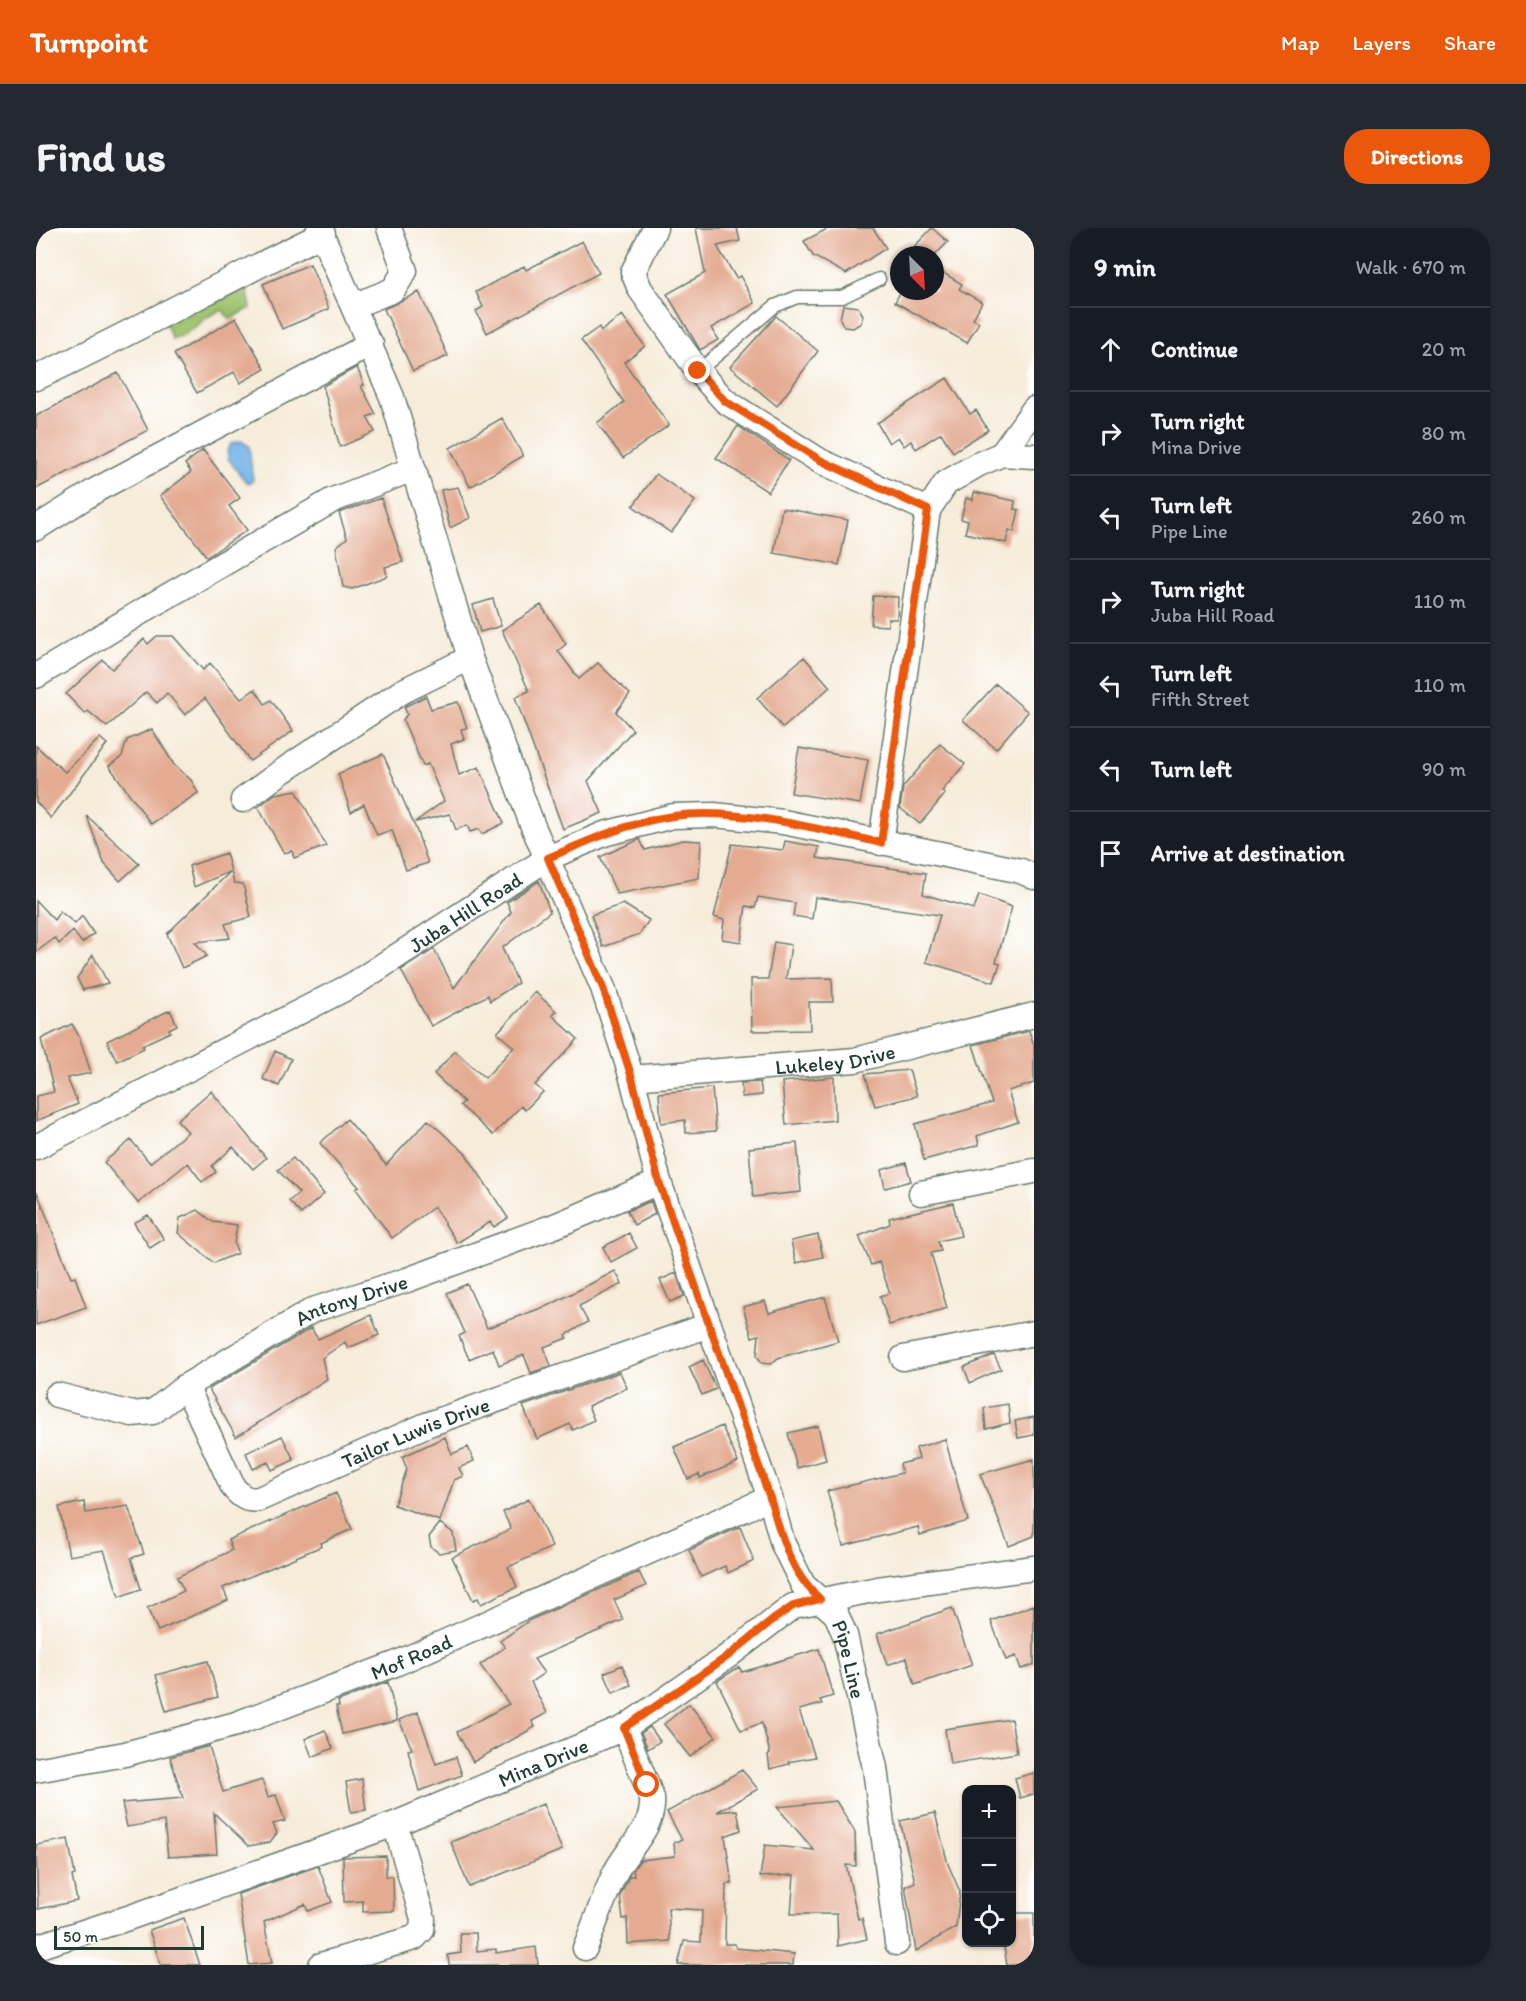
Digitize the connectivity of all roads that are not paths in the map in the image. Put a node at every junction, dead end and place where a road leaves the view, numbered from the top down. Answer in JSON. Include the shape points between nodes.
{"nodes":[{"id":1,"x":389,"y":228,"type":"edge"},
{"id":2,"x":655,"y":228,"type":"edge"},
{"id":3,"x":321,"y":231,"type":"edge"},
{"id":4,"x":879,"y":279,"type":"dead end"},
{"id":5,"x":353,"y":306,"type":"junction"},
{"id":6,"x":371,"y":344,"type":"junction"},
{"id":7,"x":698,"y":371,"type":"junction"},
{"id":8,"x":36,"y":378,"type":"edge"},
{"id":9,"x":1034,"y":410,"type":"edge"},
{"id":10,"x":1002,"y":454,"type":"junction"},
{"id":11,"x":1034,"y":456,"type":"edge"},
{"id":12,"x":413,"y":469,"type":"junction"},
{"id":13,"x":928,"y":510,"type":"junction"},
{"id":14,"x":36,"y":528,"type":"edge"},
{"id":15,"x":470,"y":658,"type":"junction"},
{"id":16,"x":36,"y":676,"type":"edge"},
{"id":17,"x":243,"y":800,"type":"dead end"},
{"id":18,"x":881,"y":843,"type":"junction"},
{"id":19,"x":548,"y":858,"type":"junction"},
{"id":20,"x":1034,"y":877,"type":"edge"},
{"id":21,"x":1034,"y":1015,"type":"edge"},
{"id":22,"x":632,"y":1078,"type":"junction"},
{"id":23,"x":36,"y":1147,"type":"edge"},
{"id":24,"x":1034,"y":1171,"type":"edge"},
{"id":25,"x":659,"y":1182,"type":"junction"},
{"id":26,"x":921,"y":1193,"type":"dead end"},
{"id":27,"x":709,"y":1325,"type":"junction"},
{"id":28,"x":1034,"y":1334,"type":"edge"},
{"id":29,"x":903,"y":1358,"type":"dead end"},
{"id":30,"x":186,"y":1386,"type":"junction"},
{"id":31,"x":57,"y":1395,"type":"dead end"},
{"id":32,"x":770,"y":1498,"type":"junction"},
{"id":33,"x":1034,"y":1568,"type":"edge"},
{"id":34,"x":820,"y":1599,"type":"junction"},
{"id":35,"x":624,"y":1728,"type":"junction"},
{"id":36,"x":36,"y":1770,"type":"edge"},
{"id":37,"x":395,"y":1824,"type":"junction"},
{"id":38,"x":897,"y":1942,"type":"dead end"},
{"id":39,"x":36,"y":1947,"type":"edge"},
{"id":40,"x":585,"y":1948,"type":"dead end"},
{"id":41,"x":321,"y":1965,"type":"edge"}],
"edges":[{"from":1,"to":5,"type":"street","via":[[405,271],[393,290]]},
{"from":2,"to":7,"type":"street","via":[[633,272],[640,289]]},
{"from":3,"to":5,"type":"street","name":"Pipe Line"},
{"from":3,"to":8,"type":"street","via":[[115,342]]},
{"from":4,"to":7,"type":"lane","via":[[842,297],[797,297],[775,306]]},
{"from":5,"to":6,"type":"street","name":"Pipe Line"},
{"from":6,"to":12,"type":"street","name":"Pipe Line","via":[[392,397]]},
{"from":6,"to":14,"type":"street","via":[[98,489]]},
{"from":7,"to":13,"type":"street","via":[[725,401],[820,460]]},
{"from":9,"to":10,"type":"street"},
{"from":10,"to":11,"type":"street"},
{"from":10,"to":13,"type":"street","via":[[946,483]]},
{"from":12,"to":15,"type":"street","name":"Pipe Line"},
{"from":12,"to":16,"type":"street","via":[[333,500]]},
{"from":13,"to":18,"type":"street"},
{"from":15,"to":17,"type":"street","via":[[404,691]]},
{"from":15,"to":19,"type":"street","name":"Pipe Line"},
{"from":18,"to":19,"type":"street","name":"Juba Hill Road","via":[[783,822],[714,815],[673,816],[604,834]]},
{"from":18,"to":20,"type":"street","name":"Juba Hill Road"},
{"from":19,"to":22,"type":"street","name":"Pipe Line","via":[[603,988]]},
{"from":19,"to":23,"type":"street","name":"Juba Hill Road","via":[[354,984]]},
{"from":21,"to":22,"type":"street","name":"Lukeley Drive","via":[[855,1060]]},
{"from":22,"to":25,"type":"street","name":"Pipe Line"},
{"from":24,"to":26,"type":"street"},
{"from":25,"to":27,"type":"street","name":"Pipe Line"},
{"from":25,"to":30,"type":"street","name":"Antony Drive","via":[[557,1225],[313,1310]]},
{"from":27,"to":30,"type":"street","name":"Tailor Luwis Drive","via":[[426,1425],[250,1501],[233,1487]]},
{"from":27,"to":32,"type":"street","name":"Pipe Line"},
{"from":28,"to":29,"type":"street"},
{"from":30,"to":31,"type":"street","name":"Antony Drive","via":[[153,1412],[132,1414]]},
{"from":32,"to":34,"type":"street","name":"Pipe Line","via":[[783,1544],[804,1585]]},
{"from":32,"to":36,"type":"street","name":"Mof Road","via":[[395,1664],[236,1724],[125,1754]]},
{"from":33,"to":34,"type":"street","name":"Mina Drive"},
{"from":34,"to":35,"type":"street","name":"Mina Drive","via":[[793,1606]]},
{"from":34,"to":38,"type":"street","name":"Pipe Line","via":[[836,1614],[845,1635],[873,1757]]},
{"from":35,"to":37,"type":"street","name":"Mina Drive"},
{"from":35,"to":40,"type":"street","via":[[652,1798],[653,1810],[615,1873]]},
{"from":37,"to":39,"type":"street","name":"Mina Drive"},
{"from":37,"to":41,"type":"street","via":[[423,1919],[422,1930],[414,1938]]}]}
